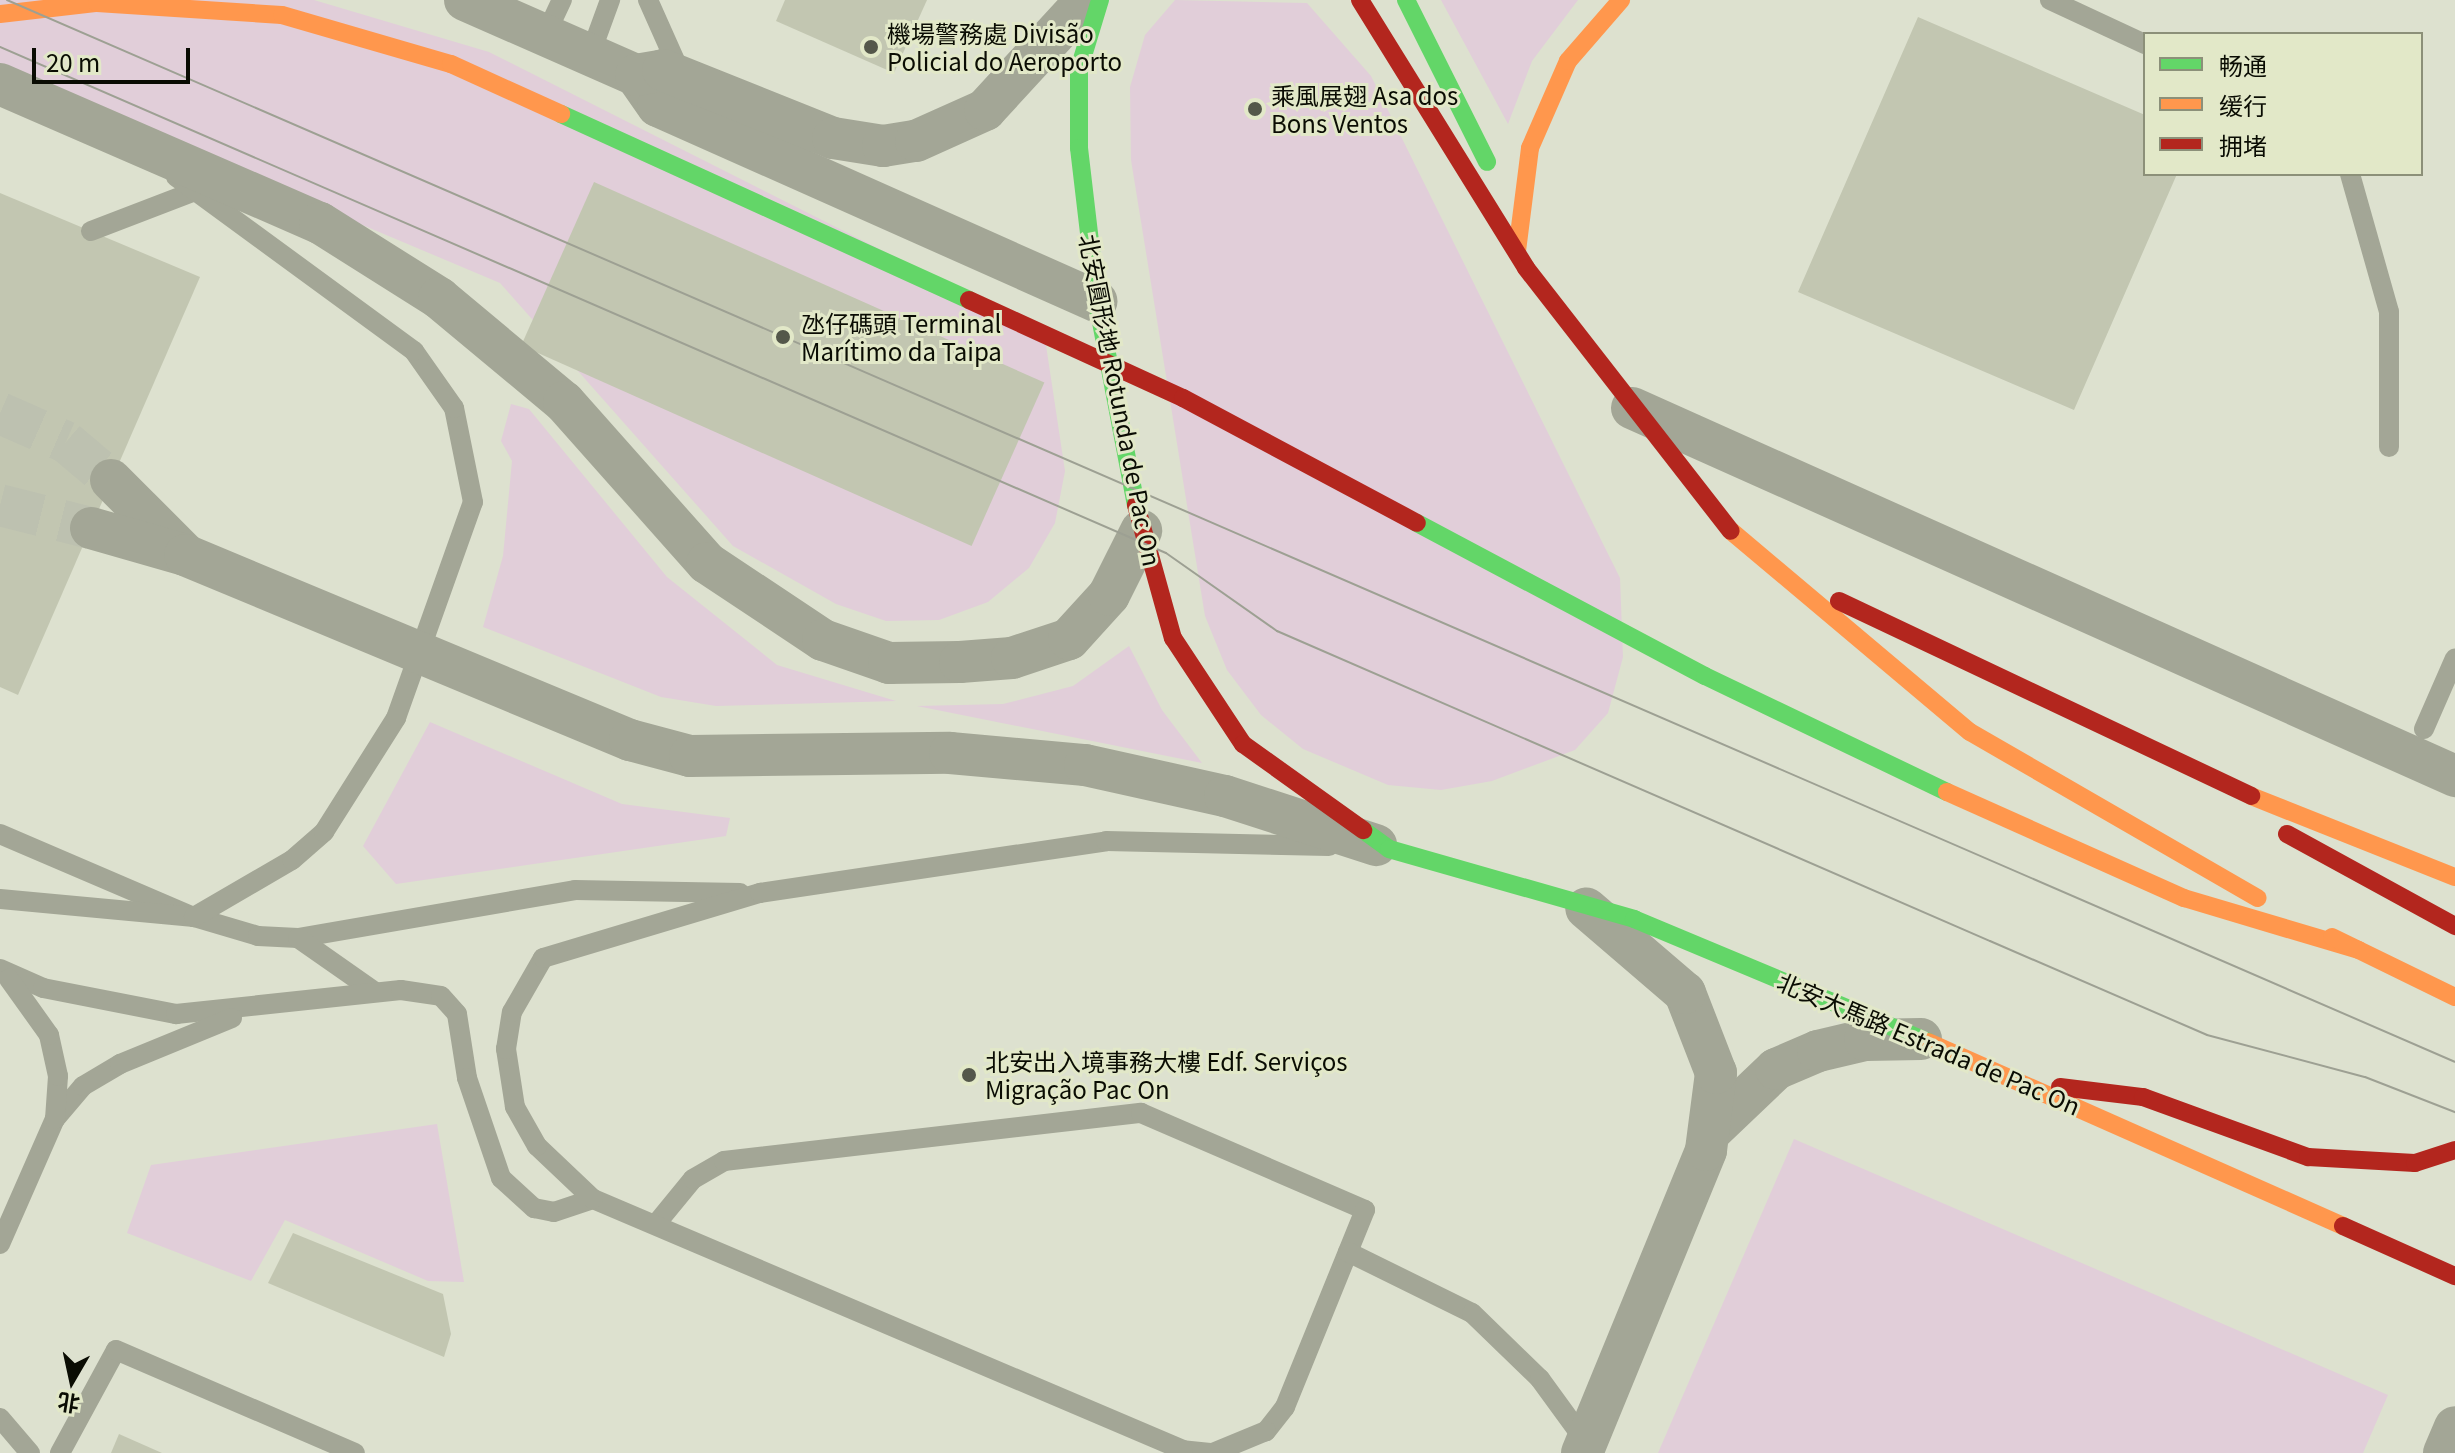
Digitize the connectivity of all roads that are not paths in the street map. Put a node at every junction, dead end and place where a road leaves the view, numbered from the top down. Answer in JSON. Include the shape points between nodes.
{"nodes":[{"id":1,"x":465,"y":0,"type":"edge"},
{"id":2,"x":610,"y":0,"type":"edge"},
{"id":3,"x":648,"y":0,"type":"edge"},
{"id":4,"x":1086,"y":0,"type":"edge"},
{"id":5,"x":1100,"y":0,"type":"edge"},
{"id":6,"x":1360,"y":0,"type":"edge"},
{"id":7,"x":1406,"y":0,"type":"edge"},
{"id":8,"x":1621,"y":0,"type":"edge"},
{"id":9,"x":2050,"y":0,"type":"edge"},
{"id":10,"x":0,"y":14,"type":"edge"},
{"id":11,"x":553,"y":18,"type":"edge"},
{"id":12,"x":2143,"y":43,"type":"edge"},
{"id":13,"x":590,"y":55,"type":"junction"},
{"id":14,"x":636,"y":75,"type":"junction"},
{"id":15,"x":683,"y":78,"type":"junction"},
{"id":16,"x":0,"y":84,"type":"edge"},
{"id":17,"x":2351,"y":176,"type":"edge"},
{"id":18,"x":210,"y":186,"type":"junction"},
{"id":19,"x":91,"y":231,"type":"dead end"},
{"id":20,"x":1517,"y":251,"type":"junction"},
{"id":21,"x":1097,"y":301,"type":"junction"},
{"id":22,"x":1616,"y":400,"type":"junction"},
{"id":23,"x":2389,"y":447,"type":"dead end"},
{"id":24,"x":111,"y":480,"type":"tunnel mouth"},
{"id":25,"x":91,"y":528,"type":"tunnel mouth"},
{"id":26,"x":1141,"y":531,"type":"junction"},
{"id":27,"x":185,"y":555,"type":"junction"},
{"id":28,"x":2455,"y":658,"type":"edge"},
{"id":29,"x":2418,"y":743,"type":"junction"},
{"id":30,"x":2455,"y":776,"type":"edge"},
{"id":31,"x":2209,"y":780,"type":"junction"},
{"id":32,"x":1,"y":834,"type":"edge"},
{"id":33,"x":1389,"y":849,"type":"junction"},
{"id":34,"x":2455,"y":877,"type":"edge"},
{"id":35,"x":760,"y":893,"type":"junction"},
{"id":36,"x":0,"y":899,"type":"edge"},
{"id":37,"x":1572,"y":899,"type":"junction"},
{"id":38,"x":194,"y":917,"type":"junction"},
{"id":39,"x":2455,"y":926,"type":"edge"},
{"id":40,"x":298,"y":938,"type":"junction"},
{"id":41,"x":2358,"y":950,"type":"junction"},
{"id":42,"x":0,"y":970,"type":"edge"},
{"id":43,"x":375,"y":992,"type":"junction"},
{"id":44,"x":2455,"y":997,"type":"edge"},
{"id":45,"x":254,"y":1011,"type":"junction"},
{"id":46,"x":1921,"y":1039,"type":"junction"},
{"id":47,"x":2033,"y":1086,"type":"junction"},
{"id":48,"x":55,"y":1119,"type":"junction"},
{"id":49,"x":1713,"y":1129,"type":"junction"},
{"id":50,"x":2455,"y":1150,"type":"edge"},
{"id":51,"x":593,"y":1199,"type":"junction"},
{"id":52,"x":656,"y":1224,"type":"junction"},
{"id":53,"x":0,"y":1244,"type":"edge"},
{"id":54,"x":1348,"y":1252,"type":"junction"},
{"id":55,"x":2455,"y":1276,"type":"edge"},
{"id":56,"x":0,"y":1418,"type":"edge"},
{"id":57,"x":2455,"y":1427,"type":"edge"},
{"id":58,"x":1584,"y":1448,"type":"edge"},
{"id":59,"x":30,"y":1453,"type":"edge"},
{"id":60,"x":60,"y":1453,"type":"edge"},
{"id":61,"x":355,"y":1453,"type":"edge"},
{"id":62,"x":1212,"y":1453,"type":"edge"},
{"id":63,"x":2444,"y":1453,"type":"edge"}],
"edges":[{"from":1,"to":11,"type":"street"},
{"from":2,"to":13,"type":"lane"},
{"from":3,"to":15,"type":"lane"},
{"from":4,"to":15,"type":"street","via":[[985,110],[916,141],[883,146],[833,138]]},
{"from":5,"to":21,"type":"main road","name":"北安圓形地 Rotunda de Pac On","via":[[1079,69],[1079,148]]},
{"from":6,"to":41,"type":"main road","via":[[1526,268],[1746,550],[1980,738],[2185,862]]},
{"from":7,"to":20,"type":"main road","via":[[1486,159]]},
{"from":8,"to":20,"type":"main road","via":[[1568,61],[1530,148]]},
{"from":9,"to":12,"type":"lane"},
{"from":10,"to":41,"type":"main road","via":[[97,3],[282,15],[478,75],[1183,398],[1705,676],[1911,776],[2184,898]]},
{"from":11,"to":13,"type":"street"},
{"from":13,"to":14,"type":"street"},
{"from":14,"to":15,"type":"street","via":[[663,70]]},
{"from":14,"to":21,"type":"street","via":[[658,106]]},
{"from":16,"to":18,"type":"street","via":[[114,133]]},
{"from":17,"to":23,"type":"lane","via":[[2389,312]]},
{"from":18,"to":19,"type":"lane"},
{"from":18,"to":26,"type":"street","via":[[320,223],[439,298],[564,402],[707,563],[823,640],[889,663],[1012,658],[1055,644],[1069,639],[1109,595]]},
{"from":18,"to":38,"type":"lane","via":[[414,351],[454,408],[473,502],[396,718],[366,774],[324,832],[292,860]]},
{"from":20,"to":22,"type":"main road","via":[[1563,332]]},
{"from":21,"to":26,"type":"main road","name":"北安圓形地 Rotunda de Pac On"},
{"from":22,"to":29,"type":"street"},
{"from":22,"to":31,"type":"main road","via":[[1698,499],[1823,592],[2011,690]]},
{"from":24,"to":27,"type":"street"},
{"from":25,"to":27,"type":"street"},
{"from":26,"to":33,"type":"main road","name":"北安圓形地 Rotunda de Pac On","via":[[1173,638],[1207,701],[1243,744]]},
{"from":27,"to":33,"type":"street","via":[[630,740],[690,756],[950,753],[1085,765],[1225,796]]},
{"from":28,"to":29,"type":"lane"},
{"from":29,"to":30,"type":"street"},
{"from":31,"to":34,"type":"main road"},
{"from":31,"to":39,"type":"main road","via":[[2322,856]]},
{"from":32,"to":38,"type":"lane"},
{"from":33,"to":35,"type":"lane","via":[[1106,841]]},
{"from":33,"to":37,"type":"main road","name":"北安大馬路 Estrada de Pac On"},
{"from":35,"to":40,"type":"lane","via":[[575,890]]},
{"from":35,"to":51,"type":"lane","via":[[560,951],[532,968],[519,990],[506,1049],[515,1107],[537,1146]]},
{"from":36,"to":38,"type":"lane"},
{"from":37,"to":46,"type":"main road","name":"北安大馬路 Estrada de Pac On"},
{"from":37,"to":49,"type":"street","via":[[1630,940],[1685,993],[1711,1046]]},
{"from":38,"to":40,"type":"lane","via":[[258,936]]},
{"from":40,"to":43,"type":"lane"},
{"from":41,"to":44,"type":"main road"},
{"from":42,"to":45,"type":"lane","via":[[127,1009]]},
{"from":42,"to":48,"type":"lane","via":[[28,997],[49,1035],[58,1076]]},
{"from":43,"to":45,"type":"lane"},
{"from":43,"to":51,"type":"lane","via":[[425,990],[457,1014],[486,1144],[515,1196],[554,1212]]},
{"from":45,"to":48,"type":"lane","via":[[120,1064],[83,1086]]},
{"from":46,"to":47,"type":"main road","name":"北安大馬路 Estrada de Pac On"},
{"from":46,"to":49,"type":"street","via":[[1865,1040],[1818,1051],[1776,1069]]},
{"from":47,"to":50,"type":"main road","via":[[2104,1087],[2143,1097],[2308,1157],[2415,1163]]},
{"from":47,"to":55,"type":"main road","name":"北安大馬路 Estrada de Pac On"},
{"from":48,"to":53,"type":"lane"},
{"from":49,"to":58,"type":"street"},
{"from":51,"to":52,"type":"lane"},
{"from":52,"to":54,"type":"lane","via":[[693,1179],[724,1161],[1141,1113],[1365,1210]]},
{"from":52,"to":62,"type":"lane","via":[[1183,1450]]},
{"from":54,"to":58,"type":"lane","via":[[1472,1313],[1540,1379]]},
{"from":54,"to":62,"type":"lane","via":[[1285,1407],[1266,1431]]},
{"from":56,"to":59,"type":"lane"},
{"from":57,"to":63,"type":"street"},
{"from":60,"to":61,"type":"lane","via":[[116,1350]]}]}
